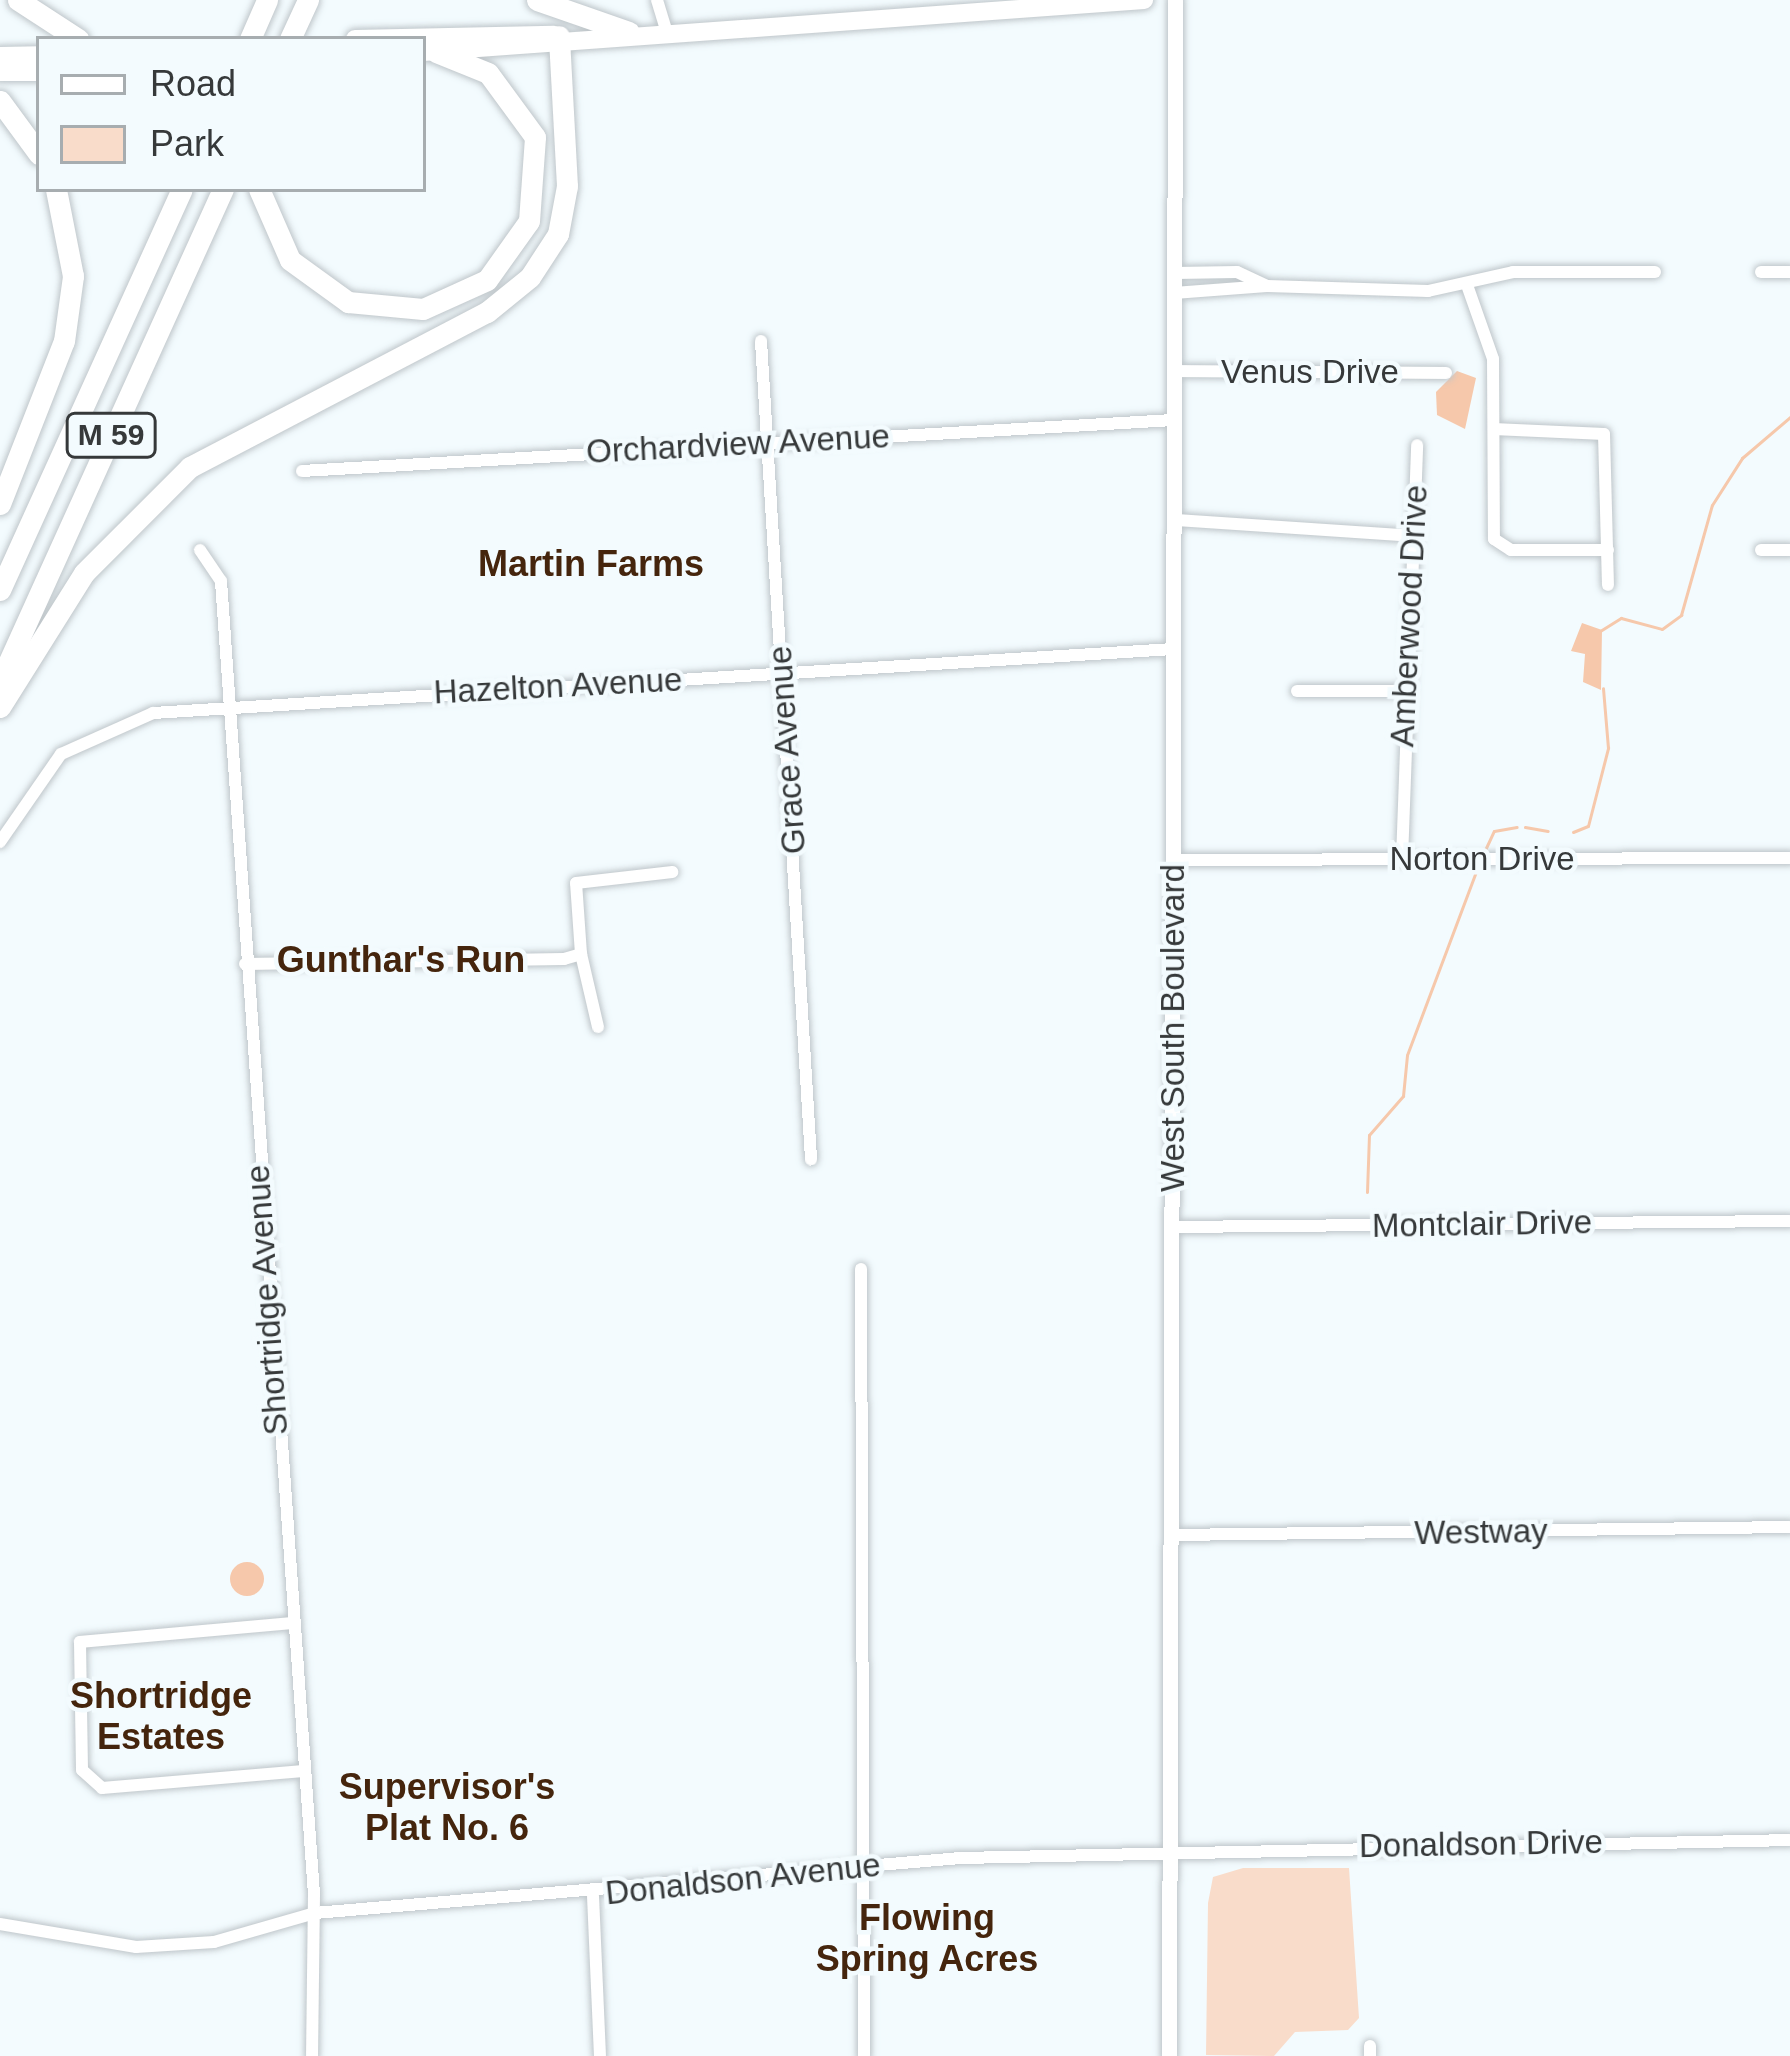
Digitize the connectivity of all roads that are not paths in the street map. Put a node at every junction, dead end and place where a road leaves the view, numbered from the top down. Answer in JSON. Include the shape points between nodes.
{"nodes":[{"id":1,"x":18,"y":0,"type":"edge"},
{"id":2,"x":308,"y":0,"type":"edge"},
{"id":3,"x":537,"y":0,"type":"edge"},
{"id":4,"x":657,"y":0,"type":"edge"},
{"id":5,"x":1144,"y":0,"type":"edge"},
{"id":6,"x":1175,"y":0,"type":"edge"},
{"id":7,"x":266,"y":1,"type":"edge"},
{"id":8,"x":932,"y":7,"type":"edge"},
{"id":9,"x":666,"y":30,"type":"junction"},
{"id":10,"x":628,"y":32,"type":"junction"},
{"id":11,"x":72,"y":36,"type":"edge"},
{"id":12,"x":251,"y":36,"type":"edge"},
{"id":13,"x":291,"y":36,"type":"edge"},
{"id":14,"x":559,"y":36,"type":"junction"},
{"id":15,"x":426,"y":38,"type":"edge"},
{"id":16,"x":430,"y":52,"type":"edge"},
{"id":17,"x":36,"y":55,"type":"edge"},
{"id":18,"x":0,"y":56,"type":"edge"},
{"id":19,"x":0,"y":72,"type":"edge"},
{"id":20,"x":36,"y":72,"type":"edge"},
{"id":21,"x":0,"y":101,"type":"edge"},
{"id":22,"x":36,"y":150,"type":"edge"},
{"id":23,"x":57,"y":192,"type":"edge"},
{"id":24,"x":181,"y":192,"type":"edge"},
{"id":25,"x":222,"y":192,"type":"edge"},
{"id":26,"x":260,"y":192,"type":"edge"},
{"id":27,"x":1655,"y":272,"type":"dead end"},
{"id":28,"x":1761,"y":272,"type":"dead end"},
{"id":29,"x":1790,"y":272,"type":"edge"},
{"id":30,"x":1174,"y":273,"type":"junction"},
{"id":31,"x":1467,"y":285,"type":"junction"},
{"id":32,"x":1268,"y":286,"type":"junction"},
{"id":33,"x":1174,"y":293,"type":"junction"},
{"id":34,"x":760,"y":341,"type":"dead end"},
{"id":35,"x":1174,"y":371,"type":"junction"},
{"id":36,"x":1446,"y":373,"type":"dead end"},
{"id":37,"x":1174,"y":420,"type":"junction"},
{"id":38,"x":1493,"y":429,"type":"junction"},
{"id":39,"x":768,"y":443,"type":"junction"},
{"id":40,"x":1417,"y":445,"type":"dead end"},
{"id":41,"x":302,"y":472,"type":"dead end"},
{"id":42,"x":0,"y":504,"type":"edge"},
{"id":43,"x":1175,"y":520,"type":"junction"},
{"id":44,"x":1416,"y":536,"type":"junction"},
{"id":45,"x":200,"y":550,"type":"dead end"},
{"id":46,"x":1608,"y":550,"type":"junction"},
{"id":47,"x":1761,"y":550,"type":"dead end"},
{"id":48,"x":1790,"y":550,"type":"edge"},
{"id":49,"x":1608,"y":585,"type":"dead end"},
{"id":50,"x":0,"y":590,"type":"edge"},
{"id":51,"x":1173,"y":649,"type":"junction"},
{"id":52,"x":782,"y":672,"type":"junction"},
{"id":53,"x":0,"y":681,"type":"edge"},
{"id":54,"x":1297,"y":691,"type":"dead end"},
{"id":55,"x":1402,"y":691,"type":"junction"},
{"id":56,"x":228,"y":706,"type":"junction"},
{"id":57,"x":0,"y":707,"type":"edge"},
{"id":58,"x":0,"y":842,"type":"edge"},
{"id":59,"x":1790,"y":858,"type":"edge"},
{"id":60,"x":1173,"y":860,"type":"junction"},
{"id":61,"x":1402,"y":860,"type":"junction"},
{"id":62,"x":672,"y":872,"type":"dead end"},
{"id":63,"x":581,"y":954,"type":"junction"},
{"id":64,"x":245,"y":964,"type":"junction"},
{"id":65,"x":598,"y":1027,"type":"dead end"},
{"id":66,"x":811,"y":1159,"type":"dead end"},
{"id":67,"x":1790,"y":1221,"type":"edge"},
{"id":68,"x":1173,"y":1227,"type":"junction"},
{"id":69,"x":861,"y":1269,"type":"dead end"},
{"id":70,"x":1790,"y":1527,"type":"edge"},
{"id":71,"x":1172,"y":1535,"type":"junction"},
{"id":72,"x":292,"y":1623,"type":"junction"},
{"id":73,"x":304,"y":1771,"type":"junction"},
{"id":74,"x":1790,"y":1840,"type":"edge"},
{"id":75,"x":1172,"y":1848,"type":"junction"},
{"id":76,"x":862,"y":1866,"type":"junction"},
{"id":77,"x":593,"y":1896,"type":"junction"},
{"id":78,"x":315,"y":1913,"type":"junction"},
{"id":79,"x":0,"y":1924,"type":"edge"},
{"id":80,"x":312,"y":2056,"type":"edge"},
{"id":81,"x":601,"y":2056,"type":"edge"},
{"id":82,"x":863,"y":2056,"type":"edge"},
{"id":83,"x":1169,"y":2056,"type":"edge"}],
"edges":[{"from":1,"to":11,"type":"highway"},
{"from":2,"to":13,"type":"highway"},
{"from":3,"to":10,"type":"highway"},
{"from":4,"to":9,"type":"street"},
{"from":5,"to":8,"type":"main road"},
{"from":6,"to":30,"type":"street","name":"West South Boulevard"},
{"from":7,"to":12,"type":"highway"},
{"from":8,"to":9,"type":"main road"},
{"from":9,"to":10,"type":"main road"},
{"from":10,"to":14,"type":"main road"},
{"from":14,"to":15,"type":"main road"},
{"from":14,"to":16,"type":"main road"},
{"from":14,"to":57,"type":"highway","via":[[564,212],[530,277],[487,312],[190,467],[84,573]]},
{"from":16,"to":26,"type":"highway","via":[[488,73],[535,137],[529,221],[488,280],[423,309],[348,302],[290,260]]},
{"from":17,"to":18,"type":"main road"},
{"from":19,"to":20,"type":"main road"},
{"from":21,"to":22,"type":"highway"},
{"from":23,"to":42,"type":"highway","via":[[70,245],[67,323]]},
{"from":24,"to":50,"type":"highway","number":"M 59"},
{"from":25,"to":53,"type":"highway","number":"M 59"},
{"from":27,"to":31,"type":"street","via":[[1513,272]]},
{"from":28,"to":29,"type":"street"},
{"from":30,"to":32,"type":"street","via":[[1237,272]]},
{"from":30,"to":33,"type":"street","name":"West South Boulevard"},
{"from":31,"to":32,"type":"street"},
{"from":31,"to":38,"type":"street","via":[[1492,346]]},
{"from":32,"to":33,"type":"street"},
{"from":33,"to":35,"type":"street","name":"West South Boulevard"},
{"from":34,"to":39,"type":"street","name":"Grace Avenue"},
{"from":35,"to":36,"type":"street","name":"Venus Drive"},
{"from":35,"to":37,"type":"street","name":"West South Boulevard"},
{"from":37,"to":39,"type":"street","name":"Orchardview Avenue"},
{"from":37,"to":43,"type":"street","name":"West South Boulevard"},
{"from":38,"to":46,"type":"street","via":[[1604,434]]},
{"from":38,"to":46,"type":"street","via":[[1497,545]]},
{"from":39,"to":41,"type":"street","name":"Orchardview Avenue"},
{"from":39,"to":52,"type":"street","name":"Grace Avenue"},
{"from":40,"to":44,"type":"street","name":"Amberwood Drive"},
{"from":43,"to":44,"type":"street"},
{"from":43,"to":51,"type":"street","name":"West South Boulevard"},
{"from":44,"to":55,"type":"street","name":"Amberwood Drive"},
{"from":45,"to":56,"type":"street","name":"Shortridge Avenue","via":[[221,581]]},
{"from":46,"to":49,"type":"street"},
{"from":47,"to":48,"type":"street"},
{"from":51,"to":52,"type":"street","name":"Hazelton Avenue"},
{"from":51,"to":60,"type":"street","name":"West South Boulevard"},
{"from":52,"to":56,"type":"street","name":"Hazelton Avenue"},
{"from":52,"to":66,"type":"street","name":"Grace Avenue"},
{"from":54,"to":55,"type":"street"},
{"from":55,"to":61,"type":"street","name":"Amberwood Drive"},
{"from":56,"to":58,"type":"street","name":"Hazelton Avenue","via":[[138,716],[77,741],[30,786]]},
{"from":56,"to":64,"type":"street","name":"Shortridge Avenue"},
{"from":59,"to":61,"type":"street","name":"Norton Drive"},
{"from":60,"to":61,"type":"street","name":"Norton Drive"},
{"from":60,"to":68,"type":"street","name":"West South Boulevard"},
{"from":62,"to":63,"type":"street","via":[[576,883]]},
{"from":63,"to":64,"type":"street"},
{"from":63,"to":65,"type":"street"},
{"from":64,"to":72,"type":"street","name":"Shortridge Avenue"},
{"from":67,"to":68,"type":"street","name":"Montclair Drive"},
{"from":68,"to":71,"type":"street","name":"West South Boulevard"},
{"from":69,"to":76,"type":"street"},
{"from":70,"to":71,"type":"street","name":"Westway"},
{"from":71,"to":75,"type":"street","name":"West South Boulevard"},
{"from":72,"to":73,"type":"street","name":"Shortridge Avenue"},
{"from":72,"to":73,"type":"street","via":[[80,1642],[82,1770],[102,1788]]},
{"from":73,"to":78,"type":"street","name":"Shortridge Avenue"},
{"from":74,"to":75,"type":"street","name":"Donaldson Drive"},
{"from":75,"to":76,"type":"street","name":"Donaldson Avenue"},
{"from":75,"to":83,"type":"street","name":"West South Boulevard"},
{"from":76,"to":77,"type":"street","name":"Donaldson Avenue"},
{"from":76,"to":82,"type":"street"},
{"from":77,"to":78,"type":"street","name":"Donaldson Avenue"},
{"from":77,"to":81,"type":"street"},
{"from":78,"to":79,"type":"street","name":"Donaldson Avenue","via":[[214,1942],[136,1947]]},
{"from":78,"to":80,"type":"street","name":"Shortridge Avenue"}]}
